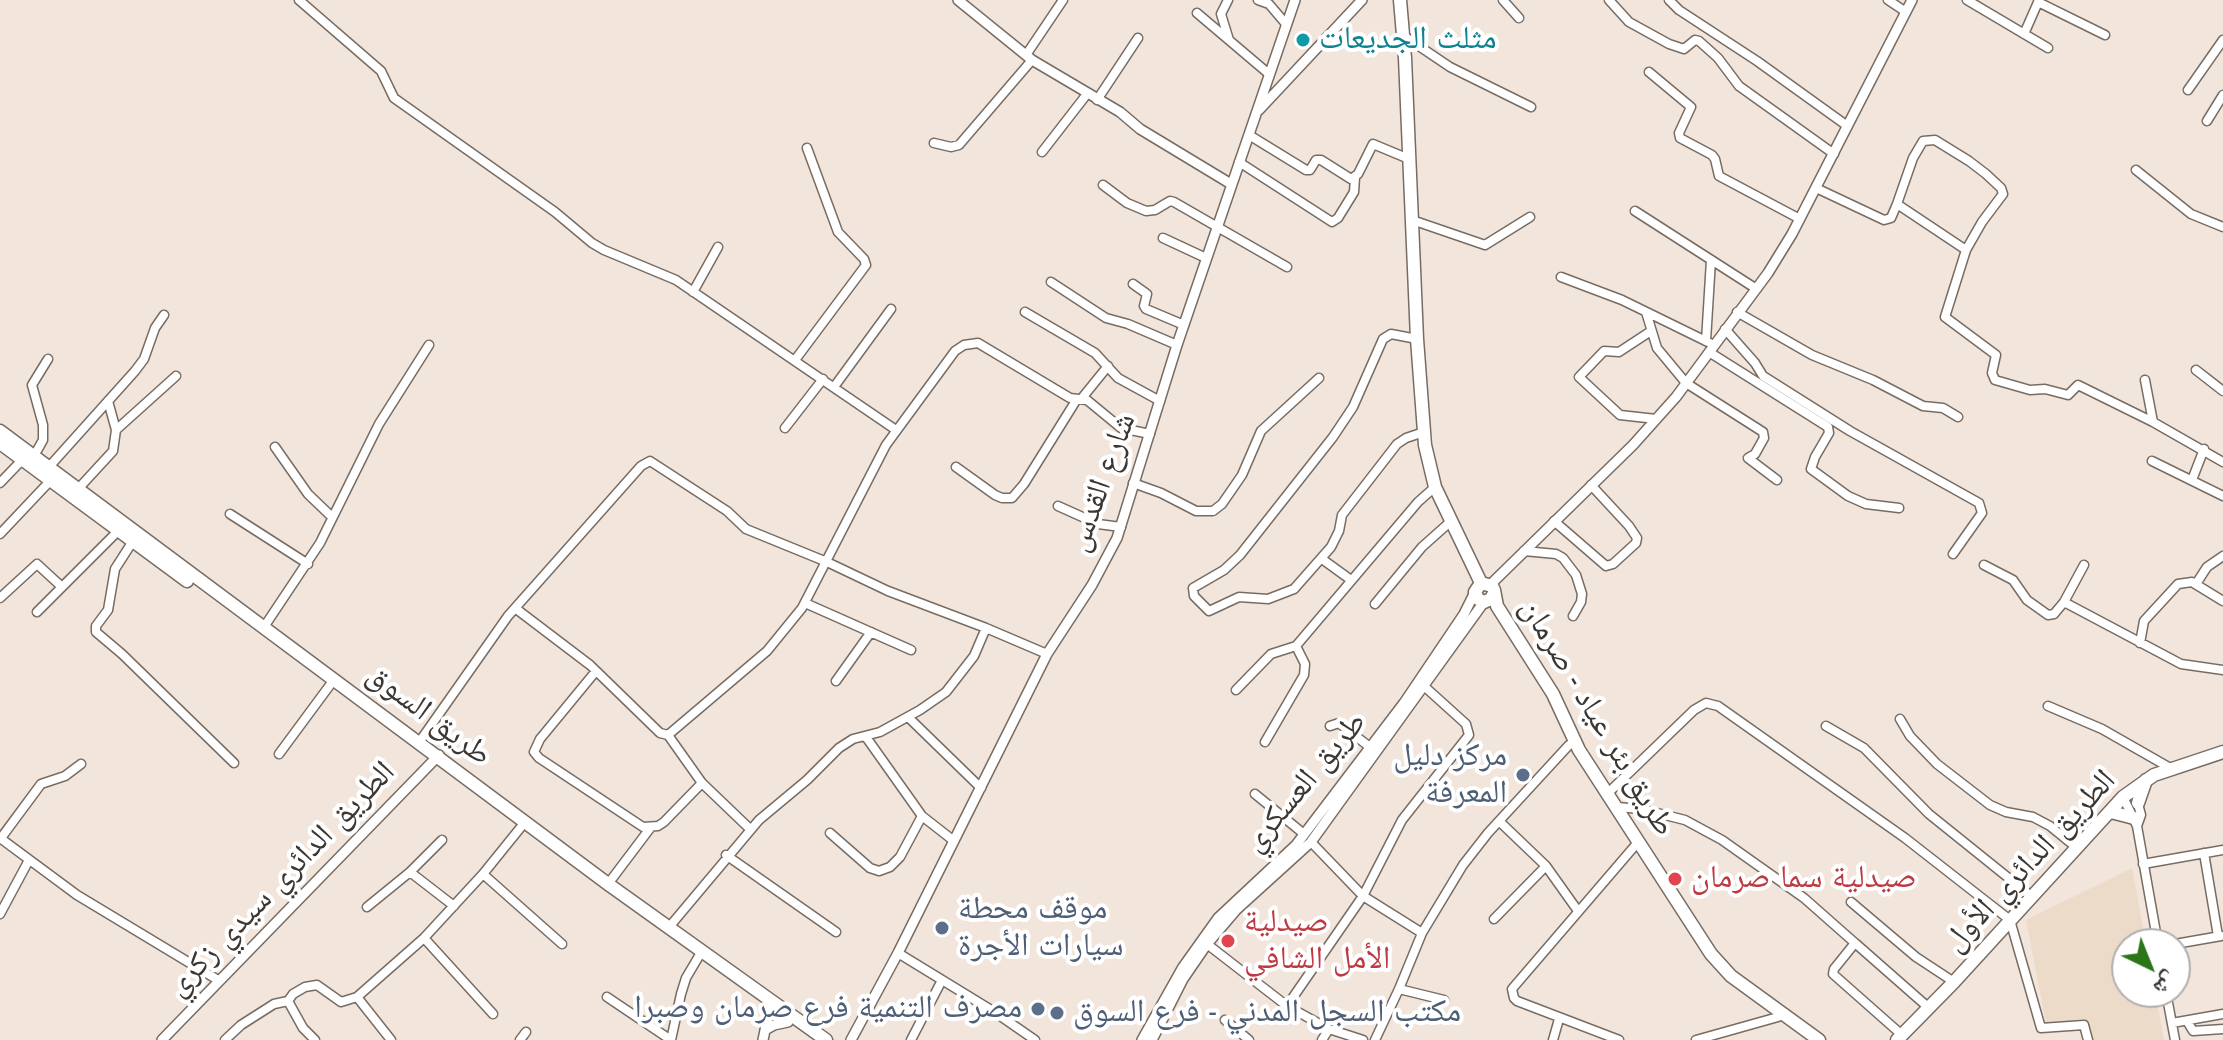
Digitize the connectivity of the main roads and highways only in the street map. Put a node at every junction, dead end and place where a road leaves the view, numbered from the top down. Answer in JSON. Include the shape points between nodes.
{"nodes":[{"id":1,"x":1400,"y":2,"type":"edge"},
{"id":2,"x":1405,"y":58,"type":"junction"},
{"id":3,"x":0,"y":431,"type":"edge"},
{"id":4,"x":0,"y":443,"type":"edge"},
{"id":5,"x":28,"y":458,"type":"junction"},
{"id":6,"x":50,"y":474,"type":"junction"},
{"id":7,"x":1485,"y":591,"type":"junction"},
{"id":8,"x":2223,"y":752,"type":"edge"},
{"id":9,"x":436,"y":758,"type":"junction"},
{"id":10,"x":2146,"y":780,"type":"junction"},
{"id":11,"x":2138,"y":803,"type":"road end"},
{"id":12,"x":2111,"y":812,"type":"junction"},
{"id":13,"x":2136,"y":822,"type":"road end"},
{"id":14,"x":1636,"y":843,"type":"junction"},
{"id":15,"x":1899,"y":1038,"type":"edge"},
{"id":16,"x":813,"y":1040,"type":"edge"},
{"id":17,"x":826,"y":1040,"type":"edge"},
{"id":18,"x":1809,"y":1040,"type":"edge"},
{"id":19,"x":1819,"y":1040,"type":"edge"}],
"edges":[{"from":1,"to":2,"type":"main road","name":"طريق بئر عياد - صرمان"},
{"from":1,"to":2,"type":"main road","name":"طريق بئر عياد - صرمان"},
{"from":2,"to":7,"type":"main road","name":"طريق بئر عياد - صرمان","via":[[1424,432],[1435,487]]},
{"from":3,"to":5,"type":"main road","name":"طريق السوق"},
{"from":4,"to":5,"type":"main road","name":"طريق السوق"},
{"from":5,"to":6,"type":"main road","name":"طريق السوق"},
{"from":6,"to":9,"type":"main road","name":"طريق السوق","via":[[133,541]]},
{"from":6,"to":9,"type":"main road","name":"طريق السوق","via":[[78,489]]},
{"from":7,"to":14,"type":"main road","name":"طريق بئر عياد - صرمان","via":[[1569,745]]},
{"from":7,"to":14,"type":"main road","name":"طريق بئر عياد - صرمان","via":[[1553,694],[1574,740]]},
{"from":8,"to":10,"type":"main road","name":"الطريق الدائري الأول"},
{"from":9,"to":16,"type":"main road","name":"طريق السوق","via":[[603,890]]},
{"from":9,"to":17,"type":"main road","name":"طريق السوق"},
{"from":10,"to":11,"type":"main road"},
{"from":10,"to":12,"type":"main road","name":"الطريق الدائري الأول"},
{"from":12,"to":13,"type":"main road"},
{"from":12,"to":15,"type":"main road","name":"الطريق الدائري الأول"},
{"from":14,"to":18,"type":"main road","name":"طريق بئر عياد - صرمان","via":[[1717,970]]},
{"from":14,"to":19,"type":"main road","name":"طريق بئر عياد - صرمان","via":[[1718,962]]}]}
